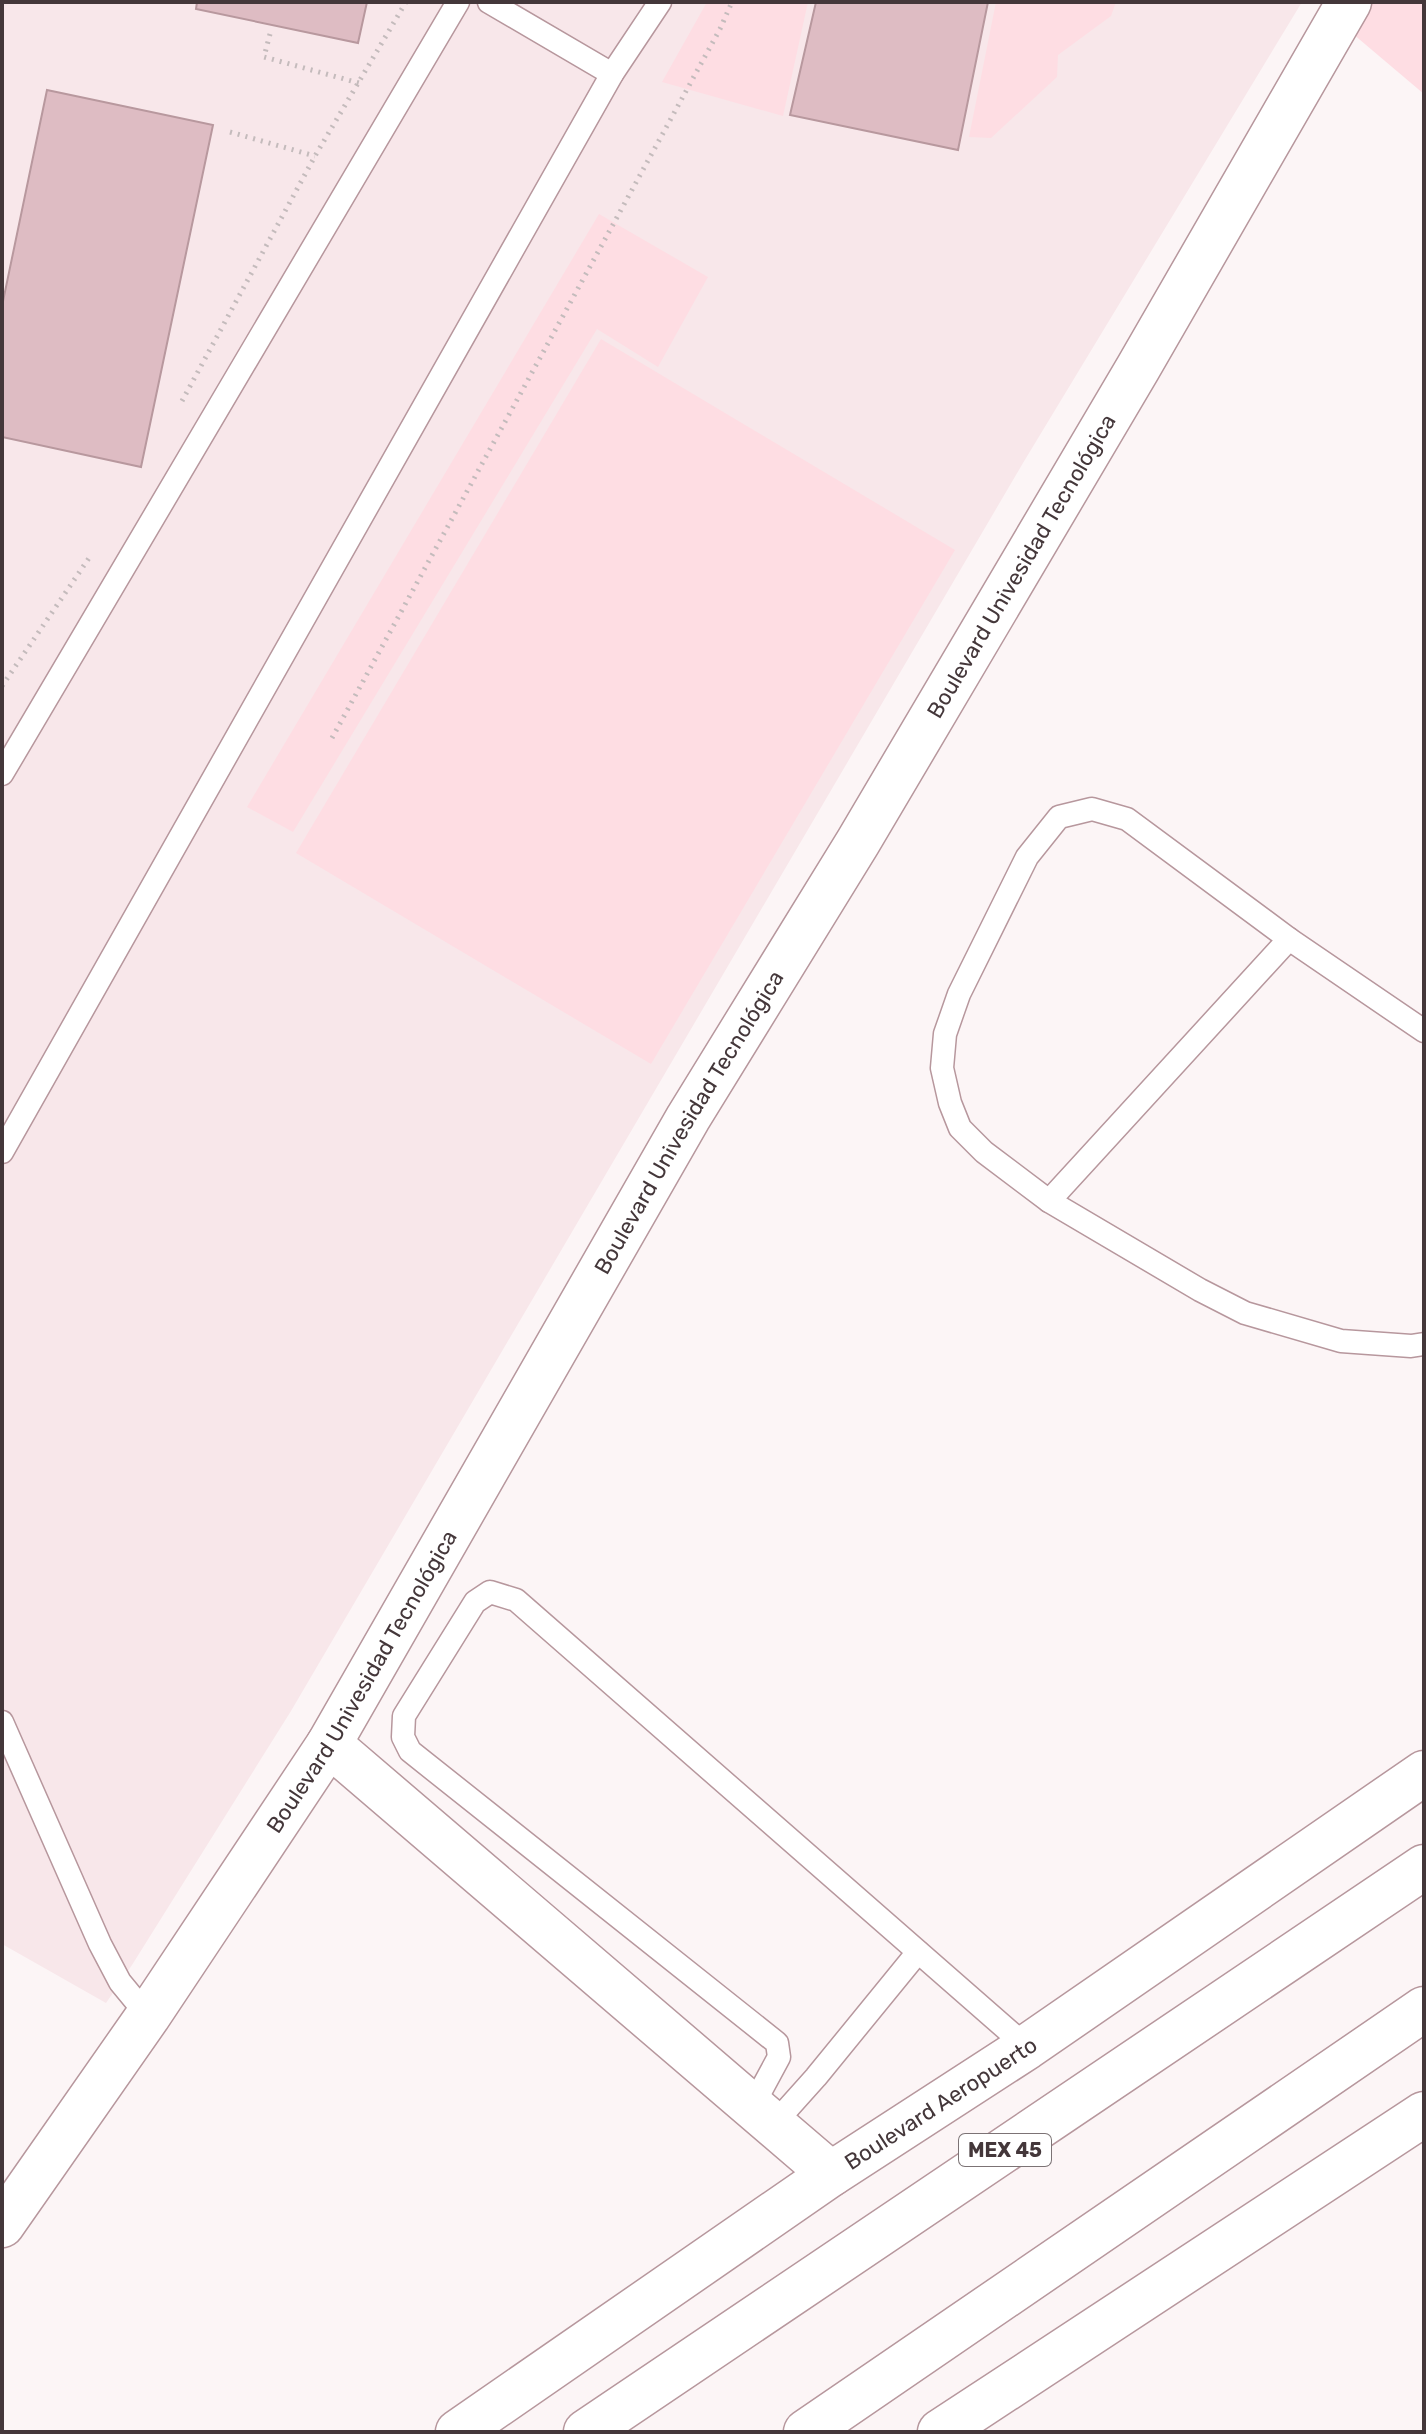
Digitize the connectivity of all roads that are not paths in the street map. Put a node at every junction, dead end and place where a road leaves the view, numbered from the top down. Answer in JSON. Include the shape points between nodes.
{"nodes":[{"id":1,"x":458,"y":2,"type":"edge"},
{"id":2,"x":489,"y":2,"type":"edge"},
{"id":3,"x":660,"y":2,"type":"edge"},
{"id":4,"x":1349,"y":2,"type":"edge"},
{"id":5,"x":612,"y":74,"type":"junction"},
{"id":6,"x":2,"y":774,"type":"edge"},
{"id":7,"x":1289,"y":939,"type":"junction"},
{"id":8,"x":1424,"y":1031,"type":"edge"},
{"id":9,"x":2,"y":1152,"type":"edge"},
{"id":10,"x":1049,"y":1201,"type":"junction"},
{"id":11,"x":1424,"y":1344,"type":"edge"},
{"id":12,"x":2,"y":1722,"type":"edge"},
{"id":13,"x":329,"y":1744,"type":"junction"},
{"id":14,"x":1424,"y":1773,"type":"edge"},
{"id":15,"x":1424,"y":1867,"type":"edge"},
{"id":16,"x":918,"y":1952,"type":"junction"},
{"id":17,"x":1424,"y":2009,"type":"edge"},
{"id":18,"x":148,"y":2016,"type":"junction"},
{"id":19,"x":1027,"y":2047,"type":"junction"},
{"id":20,"x":1424,"y":2114,"type":"edge"},
{"id":21,"x":763,"y":2116,"type":"junction"},
{"id":22,"x":831,"y":2174,"type":"junction"},
{"id":23,"x":2,"y":2225,"type":"edge"},
{"id":24,"x":458,"y":2432,"type":"edge"},
{"id":25,"x":586,"y":2432,"type":"edge"},
{"id":26,"x":806,"y":2432,"type":"edge"},
{"id":27,"x":940,"y":2432,"type":"edge"}],
"edges":[{"from":1,"to":6,"type":"lane"},
{"from":2,"to":5,"type":"lane"},
{"from":3,"to":5,"type":"lane"},
{"from":4,"to":13,"type":"main road","name":"Boulevard Univesidad Tecnológica","via":[[858,842],[688,1118]]},
{"from":5,"to":9,"type":"lane"},
{"from":7,"to":8,"type":"lane"},
{"from":7,"to":10,"type":"lane"},
{"from":7,"to":10,"type":"lane","via":[[1127,819],[1092,809],[1059,817],[1027,857],[968,972],[945,1034],[942,1059],[960,1128]]},
{"from":10,"to":11,"type":"lane","via":[[1245,1313],[1341,1341]]},
{"from":12,"to":18,"type":"lane","via":[[100,1944],[120,1982]]},
{"from":13,"to":18,"type":"main road","name":"Boulevard Univesidad Tecnológica"},
{"from":13,"to":21,"type":"main road"},
{"from":14,"to":19,"type":"main road","name":"Boulevard Aeropuerto"},
{"from":15,"to":25,"type":"main road","number":"MEX 45"},
{"from":16,"to":19,"type":"lane"},
{"from":16,"to":21,"type":"lane","via":[[816,2077]]},
{"from":16,"to":21,"type":"lane","via":[[516,1600],[490,1592],[475,1602],[404,1716],[403,1737],[410,1751],[777,2043],[779,2057]]},
{"from":17,"to":26,"type":"main road"},
{"from":18,"to":23,"type":"main road","name":"Boulevard Univesidad Tecnológica"},
{"from":19,"to":22,"type":"main road","name":"Boulevard Aeropuerto"},
{"from":20,"to":27,"type":"main road"},
{"from":21,"to":22,"type":"main road"},
{"from":22,"to":24,"type":"main road","name":"Boulevard Aeropuerto"}]}
